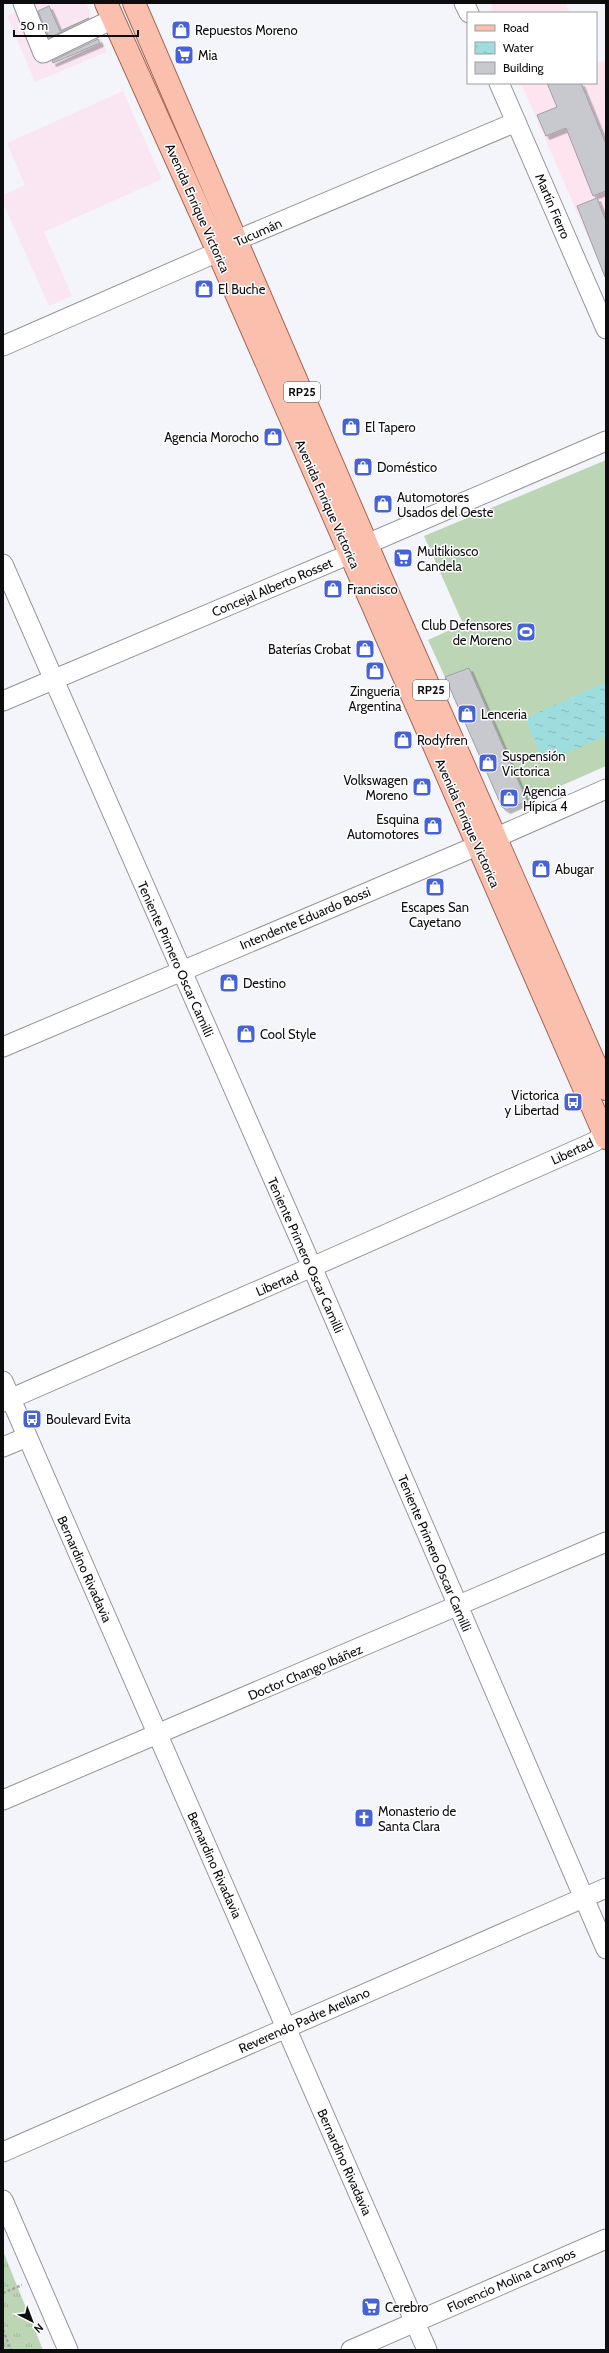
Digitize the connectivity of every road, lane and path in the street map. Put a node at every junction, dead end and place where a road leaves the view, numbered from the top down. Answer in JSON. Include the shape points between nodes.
{"nodes":[{"id":1,"x":23,"y":3,"type":"edge"},
{"id":2,"x":134,"y":3,"type":"edge"},
{"id":3,"x":110,"y":11,"type":"edge"},
{"id":4,"x":499,"y":84,"type":"edge"},
{"id":5,"x":516,"y":122,"type":"junction"},
{"id":6,"x":238,"y":240,"type":"junction"},
{"id":7,"x":218,"y":252,"type":"junction"},
{"id":8,"x":606,"y":329,"type":"edge"},
{"id":9,"x":3,"y":346,"type":"edge"},
{"id":10,"x":606,"y":441,"type":"edge"},
{"id":11,"x":358,"y":549,"type":"junction"},
{"id":12,"x":3,"y":564,"type":"edge"},
{"id":13,"x":54,"y":679,"type":"junction"},
{"id":14,"x":3,"y":701,"type":"edge"},
{"id":15,"x":606,"y":789,"type":"edge"},
{"id":16,"x":488,"y":841,"type":"junction"},
{"id":17,"x":180,"y":970,"type":"junction"},
{"id":18,"x":3,"y":1047,"type":"edge"},
{"id":19,"x":606,"y":1089,"type":"edge"},
{"id":20,"x":605,"y":1136,"type":"edge"},
{"id":21,"x":312,"y":1267,"type":"junction"},
{"id":22,"x":3,"y":1381,"type":"edge"},
{"id":23,"x":7,"y":1400,"type":"edge"},
{"id":24,"x":27,"y":1437,"type":"junction"},
{"id":25,"x":3,"y":1447,"type":"edge"},
{"id":26,"x":606,"y":1542,"type":"edge"},
{"id":27,"x":458,"y":1607,"type":"junction"},
{"id":28,"x":158,"y":1735,"type":"junction"},
{"id":29,"x":3,"y":1800,"type":"edge"},
{"id":30,"x":606,"y":1888,"type":"edge"},
{"id":31,"x":584,"y":1898,"type":"junction"},
{"id":32,"x":606,"y":1948,"type":"edge"},
{"id":33,"x":286,"y":2028,"type":"junction"},
{"id":34,"x":3,"y":2152,"type":"edge"},
{"id":35,"x":3,"y":2200,"type":"edge"},
{"id":36,"x":606,"y":2239,"type":"edge"},
{"id":37,"x":414,"y":2322,"type":"junction"},
{"id":38,"x":3,"y":2330,"type":"edge"},
{"id":39,"x":11,"y":2350,"type":"edge"},
{"id":40,"x":68,"y":2350,"type":"edge"},
{"id":41,"x":351,"y":2350,"type":"edge"},
{"id":42,"x":427,"y":2350,"type":"edge"}],
"edges":[{"from":1,"to":3,"type":"street","via":[[43,53]]},
{"from":2,"to":6,"type":"main road","name":"Avenida Enrique Victorica","number":"RP25"},
{"from":3,"to":7,"type":"main road","name":"Avenida Enrique Victorica","number":"RP25"},
{"from":4,"to":5,"type":"street","name":"Martín Fierro"},
{"from":5,"to":6,"type":"street","name":"Tucumán"},
{"from":5,"to":8,"type":"street","name":"Martín Fierro"},
{"from":6,"to":7,"type":"street","name":"Tucumán"},
{"from":6,"to":11,"type":"main road","name":"Avenida Enrique Victorica","number":"RP25"},
{"from":7,"to":9,"type":"street","name":"Tucumán"},
{"from":7,"to":11,"type":"main road","name":"Avenida Enrique Victorica","number":"RP25"},
{"from":10,"to":11,"type":"street","name":"Concejal Alberto Rosset"},
{"from":11,"to":13,"type":"street","name":"Concejal Alberto Rosset"},
{"from":11,"to":16,"type":"main road","name":"Avenida Enrique Victorica","number":"RP25"},
{"from":12,"to":13,"type":"street","name":"Teniente Primero Oscar Camilli"},
{"from":13,"to":14,"type":"street","name":"Concejal Alberto Rosset"},
{"from":13,"to":17,"type":"street","name":"Teniente Primero Oscar Camilli"},
{"from":15,"to":16,"type":"street","name":"Intendente Eduardo Bossi"},
{"from":16,"to":17,"type":"street","name":"Intendente Eduardo Bossi"},
{"from":16,"to":19,"type":"main road","name":"Avenida Enrique Victorica","number":"RP25"},
{"from":16,"to":20,"type":"main road","name":"Avenida Enrique Victorica","number":"RP25"},
{"from":17,"to":18,"type":"street","name":"Intendente Eduardo Bossi"},
{"from":17,"to":21,"type":"street","name":"Teniente Primero Oscar Camilli"},
{"from":20,"to":21,"type":"street","name":"Libertad"},
{"from":21,"to":23,"type":"street","name":"Libertad"},
{"from":21,"to":27,"type":"street","name":"Teniente Primero Oscar Camilli"},
{"from":22,"to":23,"type":"street","name":"Bernardino Rivadavia"},
{"from":23,"to":24,"type":"street","name":"Bernardino Rivadavia"},
{"from":24,"to":25,"type":"street"},
{"from":24,"to":28,"type":"street","name":"Bernardino Rivadavia"},
{"from":26,"to":27,"type":"street","name":"Doctor Chango Ibáñez"},
{"from":27,"to":28,"type":"street","name":"Doctor Chango Ibáñez"},
{"from":27,"to":31,"type":"street","name":"Teniente Primero Oscar Camilli"},
{"from":28,"to":29,"type":"street","name":"Doctor Chango Ibáñez"},
{"from":28,"to":33,"type":"street","name":"Bernardino Rivadavia"},
{"from":30,"to":31,"type":"street","name":"Reverendo Padre Arellano"},
{"from":31,"to":32,"type":"street","name":"Teniente Primero Oscar Camilli"},
{"from":31,"to":33,"type":"street","name":"Reverendo Padre Arellano"},
{"from":33,"to":34,"type":"street","name":"Reverendo Padre Arellano"},
{"from":33,"to":37,"type":"street","name":"Bernardino Rivadavia"},
{"from":35,"to":40,"type":"street"},
{"from":36,"to":37,"type":"street","name":"Florencio Molina Campos"},
{"from":37,"to":41,"type":"street","name":"Florencio Molina Campos"},
{"from":37,"to":42,"type":"street","name":"Bernardino Rivadavia"},
{"from":38,"to":39,"type":"path"}]}
